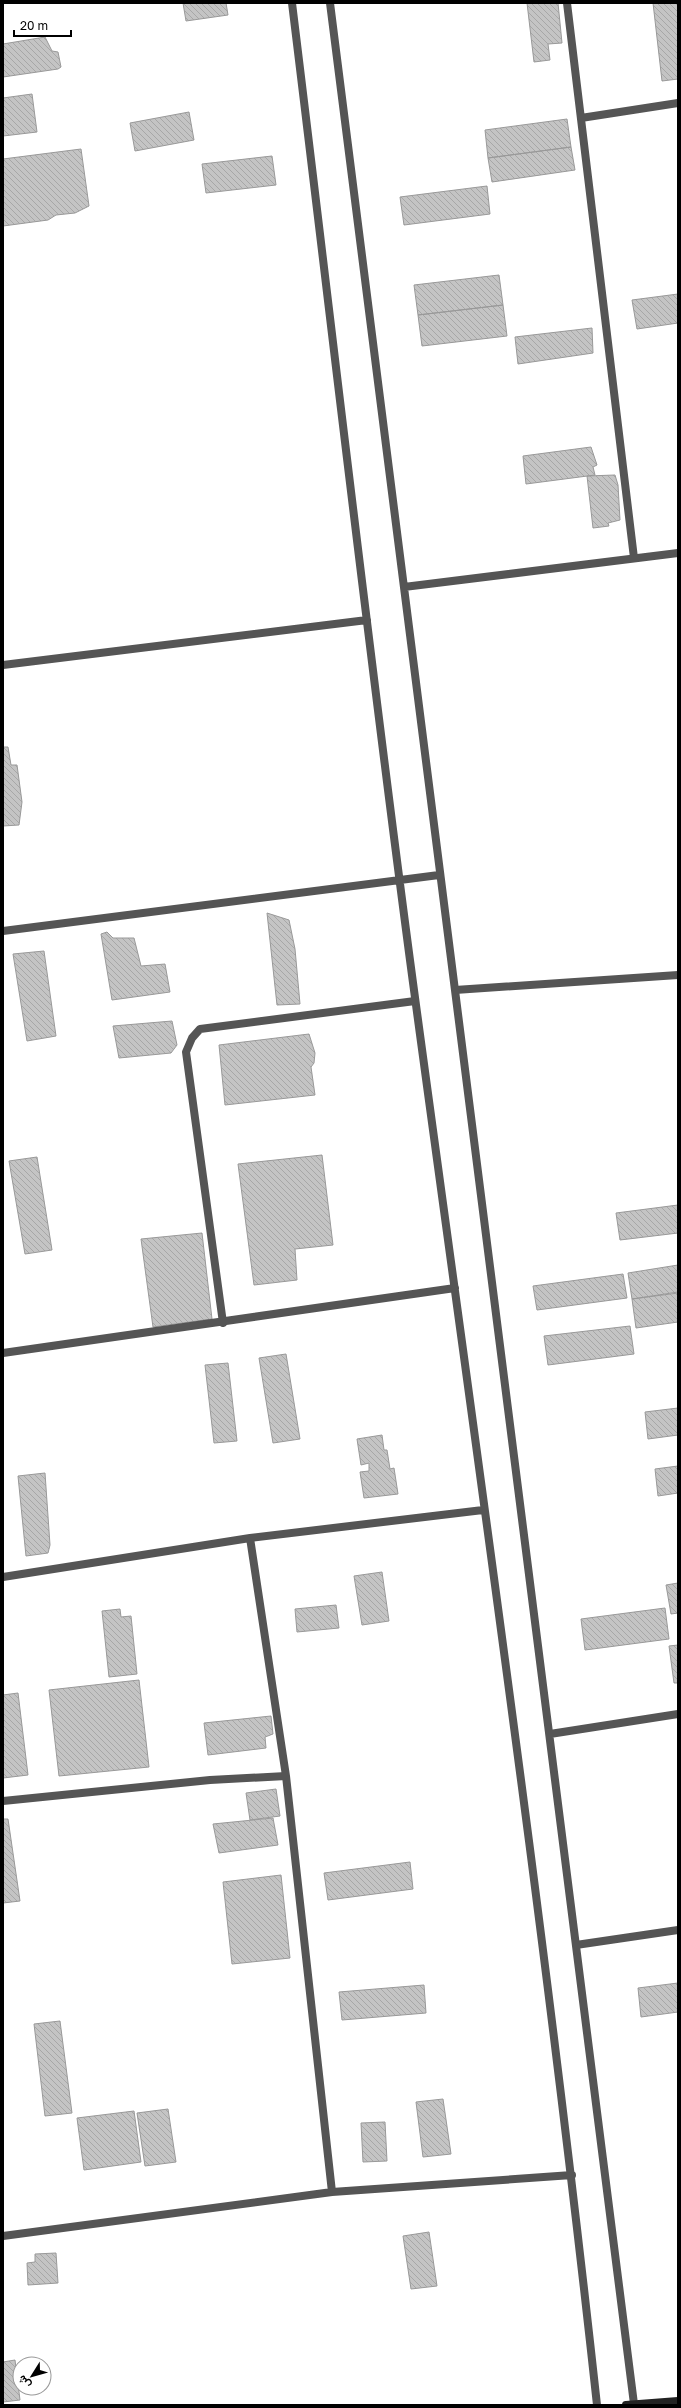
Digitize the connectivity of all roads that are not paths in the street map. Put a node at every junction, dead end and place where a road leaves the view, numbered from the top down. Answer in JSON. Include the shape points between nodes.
{"nodes":[{"id":1,"x":292,"y":3,"type":"edge"},
{"id":2,"x":330,"y":3,"type":"edge"},
{"id":3,"x":567,"y":3,"type":"edge"},
{"id":4,"x":678,"y":103,"type":"edge"},
{"id":5,"x":581,"y":118,"type":"junction"},
{"id":6,"x":678,"y":553,"type":"edge"},
{"id":7,"x":634,"y":558,"type":"junction"},
{"id":8,"x":404,"y":587,"type":"junction"},
{"id":9,"x":367,"y":620,"type":"junction"},
{"id":10,"x":3,"y":665,"type":"edge"},
{"id":11,"x":439,"y":875,"type":"junction"},
{"id":12,"x":400,"y":879,"type":"junction"},
{"id":13,"x":3,"y":931,"type":"edge"},
{"id":14,"x":678,"y":975,"type":"edge"},
{"id":15,"x":455,"y":990,"type":"junction"},
{"id":16,"x":415,"y":1001,"type":"junction"},
{"id":17,"x":455,"y":1288,"type":"junction"},
{"id":18,"x":224,"y":1322,"type":"junction"},
{"id":19,"x":3,"y":1353,"type":"edge"},
{"id":20,"x":483,"y":1510,"type":"junction"},
{"id":21,"x":250,"y":1538,"type":"junction"},
{"id":22,"x":3,"y":1577,"type":"edge"},
{"id":23,"x":678,"y":1714,"type":"edge"},
{"id":24,"x":550,"y":1734,"type":"junction"},
{"id":25,"x":286,"y":1776,"type":"junction"},
{"id":26,"x":3,"y":1801,"type":"edge"},
{"id":27,"x":678,"y":1930,"type":"edge"},
{"id":28,"x":576,"y":1945,"type":"junction"},
{"id":29,"x":572,"y":2175,"type":"junction"},
{"id":30,"x":332,"y":2192,"type":"junction"},
{"id":31,"x":3,"y":2236,"type":"edge"},
{"id":32,"x":678,"y":2401,"type":"edge"},
{"id":33,"x":597,"y":2405,"type":"edge"},
{"id":34,"x":630,"y":2405,"type":"edge"}],
"edges":[{"from":1,"to":9,"type":"street"},
{"from":2,"to":8,"type":"street"},
{"from":3,"to":5,"type":"street"},
{"from":4,"to":5,"type":"street"},
{"from":5,"to":7,"type":"street"},
{"from":6,"to":7,"type":"street"},
{"from":7,"to":8,"type":"street"},
{"from":8,"to":11,"type":"street"},
{"from":9,"to":10,"type":"street"},
{"from":9,"to":12,"type":"street"},
{"from":11,"to":12,"type":"street"},
{"from":11,"to":15,"type":"street"},
{"from":12,"to":13,"type":"street"},
{"from":12,"to":16,"type":"street"},
{"from":14,"to":15,"type":"street"},
{"from":15,"to":24,"type":"street"},
{"from":16,"to":17,"type":"street"},
{"from":16,"to":18,"type":"street","via":[[200,1029],[192,1038],[186,1052]]},
{"from":17,"to":18,"type":"street"},
{"from":17,"to":20,"type":"street"},
{"from":18,"to":19,"type":"street"},
{"from":20,"to":21,"type":"street"},
{"from":20,"to":29,"type":"street"},
{"from":21,"to":22,"type":"street"},
{"from":21,"to":25,"type":"street"},
{"from":23,"to":24,"type":"street"},
{"from":24,"to":28,"type":"street"},
{"from":25,"to":26,"type":"street","via":[[210,1780]]},
{"from":25,"to":30,"type":"street"},
{"from":27,"to":28,"type":"street"},
{"from":28,"to":34,"type":"street"},
{"from":29,"to":30,"type":"street"},
{"from":29,"to":33,"type":"street"},
{"from":30,"to":31,"type":"street"},
{"from":32,"to":34,"type":"main road"}]}
